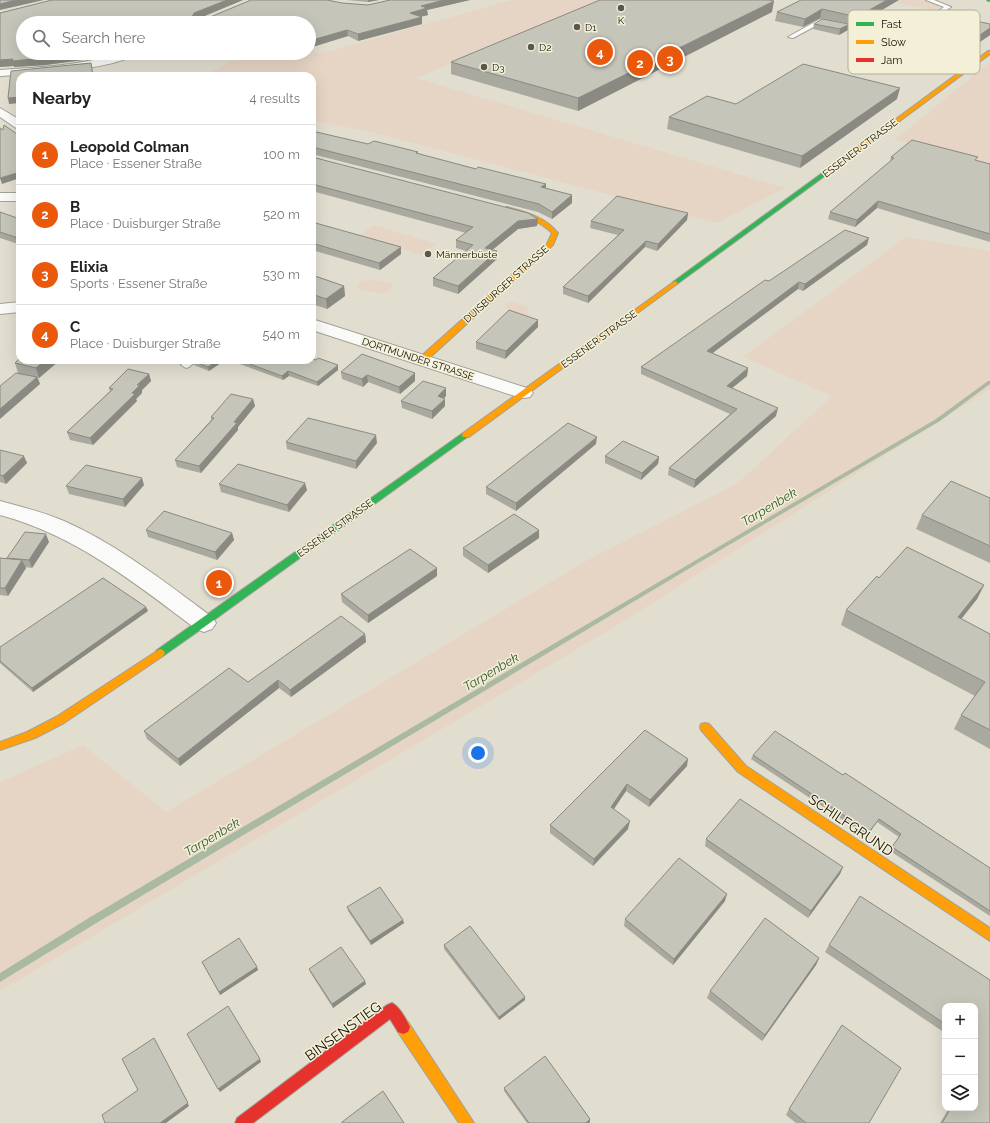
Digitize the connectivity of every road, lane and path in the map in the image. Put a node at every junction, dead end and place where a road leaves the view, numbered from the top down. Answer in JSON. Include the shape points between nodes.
{"nodes":[{"id":1,"x":929,"y":0,"type":"edge"},
{"id":2,"x":943,"y":10,"type":"edge"},
{"id":3,"x":848,"y":27,"type":"edge"},
{"id":4,"x":791,"y":37,"type":"dead end"},
{"id":5,"x":990,"y":52,"type":"edge"},
{"id":6,"x":980,"y":59,"type":"edge"},
{"id":7,"x":107,"y":60,"type":"edge"},
{"id":8,"x":0,"y":73,"type":"edge"},
{"id":9,"x":960,"y":74,"type":"edge"},
{"id":10,"x":0,"y":112,"type":"edge"},
{"id":11,"x":16,"y":122,"type":"edge"},
{"id":12,"x":494,"y":206,"type":"edge"},
{"id":13,"x":16,"y":307,"type":"edge"},
{"id":14,"x":0,"y":309,"type":"edge"},
{"id":15,"x":316,"y":325,"type":"edge"},
{"id":16,"x":422,"y":360,"type":"junction"},
{"id":17,"x":524,"y":393,"type":"junction"},
{"id":18,"x":0,"y":508,"type":"edge"},
{"id":19,"x":204,"y":622,"type":"junction"},
{"id":20,"x":704,"y":727,"type":"dead end"},
{"id":21,"x":0,"y":746,"type":"edge"},
{"id":22,"x":990,"y":935,"type":"edge"},
{"id":23,"x":242,"y":1123,"type":"edge"},
{"id":24,"x":467,"y":1123,"type":"edge"}],
"edges":[{"from":1,"to":2,"type":"lane","via":[[948,7]]},
{"from":3,"to":4,"type":"lane","via":[[820,21]]},
{"from":5,"to":6,"type":"street","name":"ESSENER STRASSE"},
{"from":7,"to":8,"type":"street","via":[[83,65]]},
{"from":9,"to":17,"type":"street","name":"ESSENER STRASSE"},
{"from":10,"to":11,"type":"street"},
{"from":12,"to":16,"type":"street","name":"DUISBURGER STRASSE","via":[[543,221],[555,233],[554,239]]},
{"from":13,"to":14,"type":"street"},
{"from":15,"to":16,"type":"street","name":"DORTMUNDER STRASSE"},
{"from":16,"to":17,"type":"street","name":"DORTMUNDER STRASSE"},
{"from":17,"to":19,"type":"street","name":"ESSENER STRASSE"},
{"from":18,"to":19,"type":"street","via":[[38,518],[83,539],[119,561]]},
{"from":19,"to":21,"type":"street","name":"ESSENER STRASSE","via":[[60,720],[31,735]]},
{"from":20,"to":22,"type":"street","name":"SCHILFGRUND","via":[[742,769]]},
{"from":23,"to":24,"type":"street","name":"BINSENSTIEG","via":[[392,1010]]}]}
